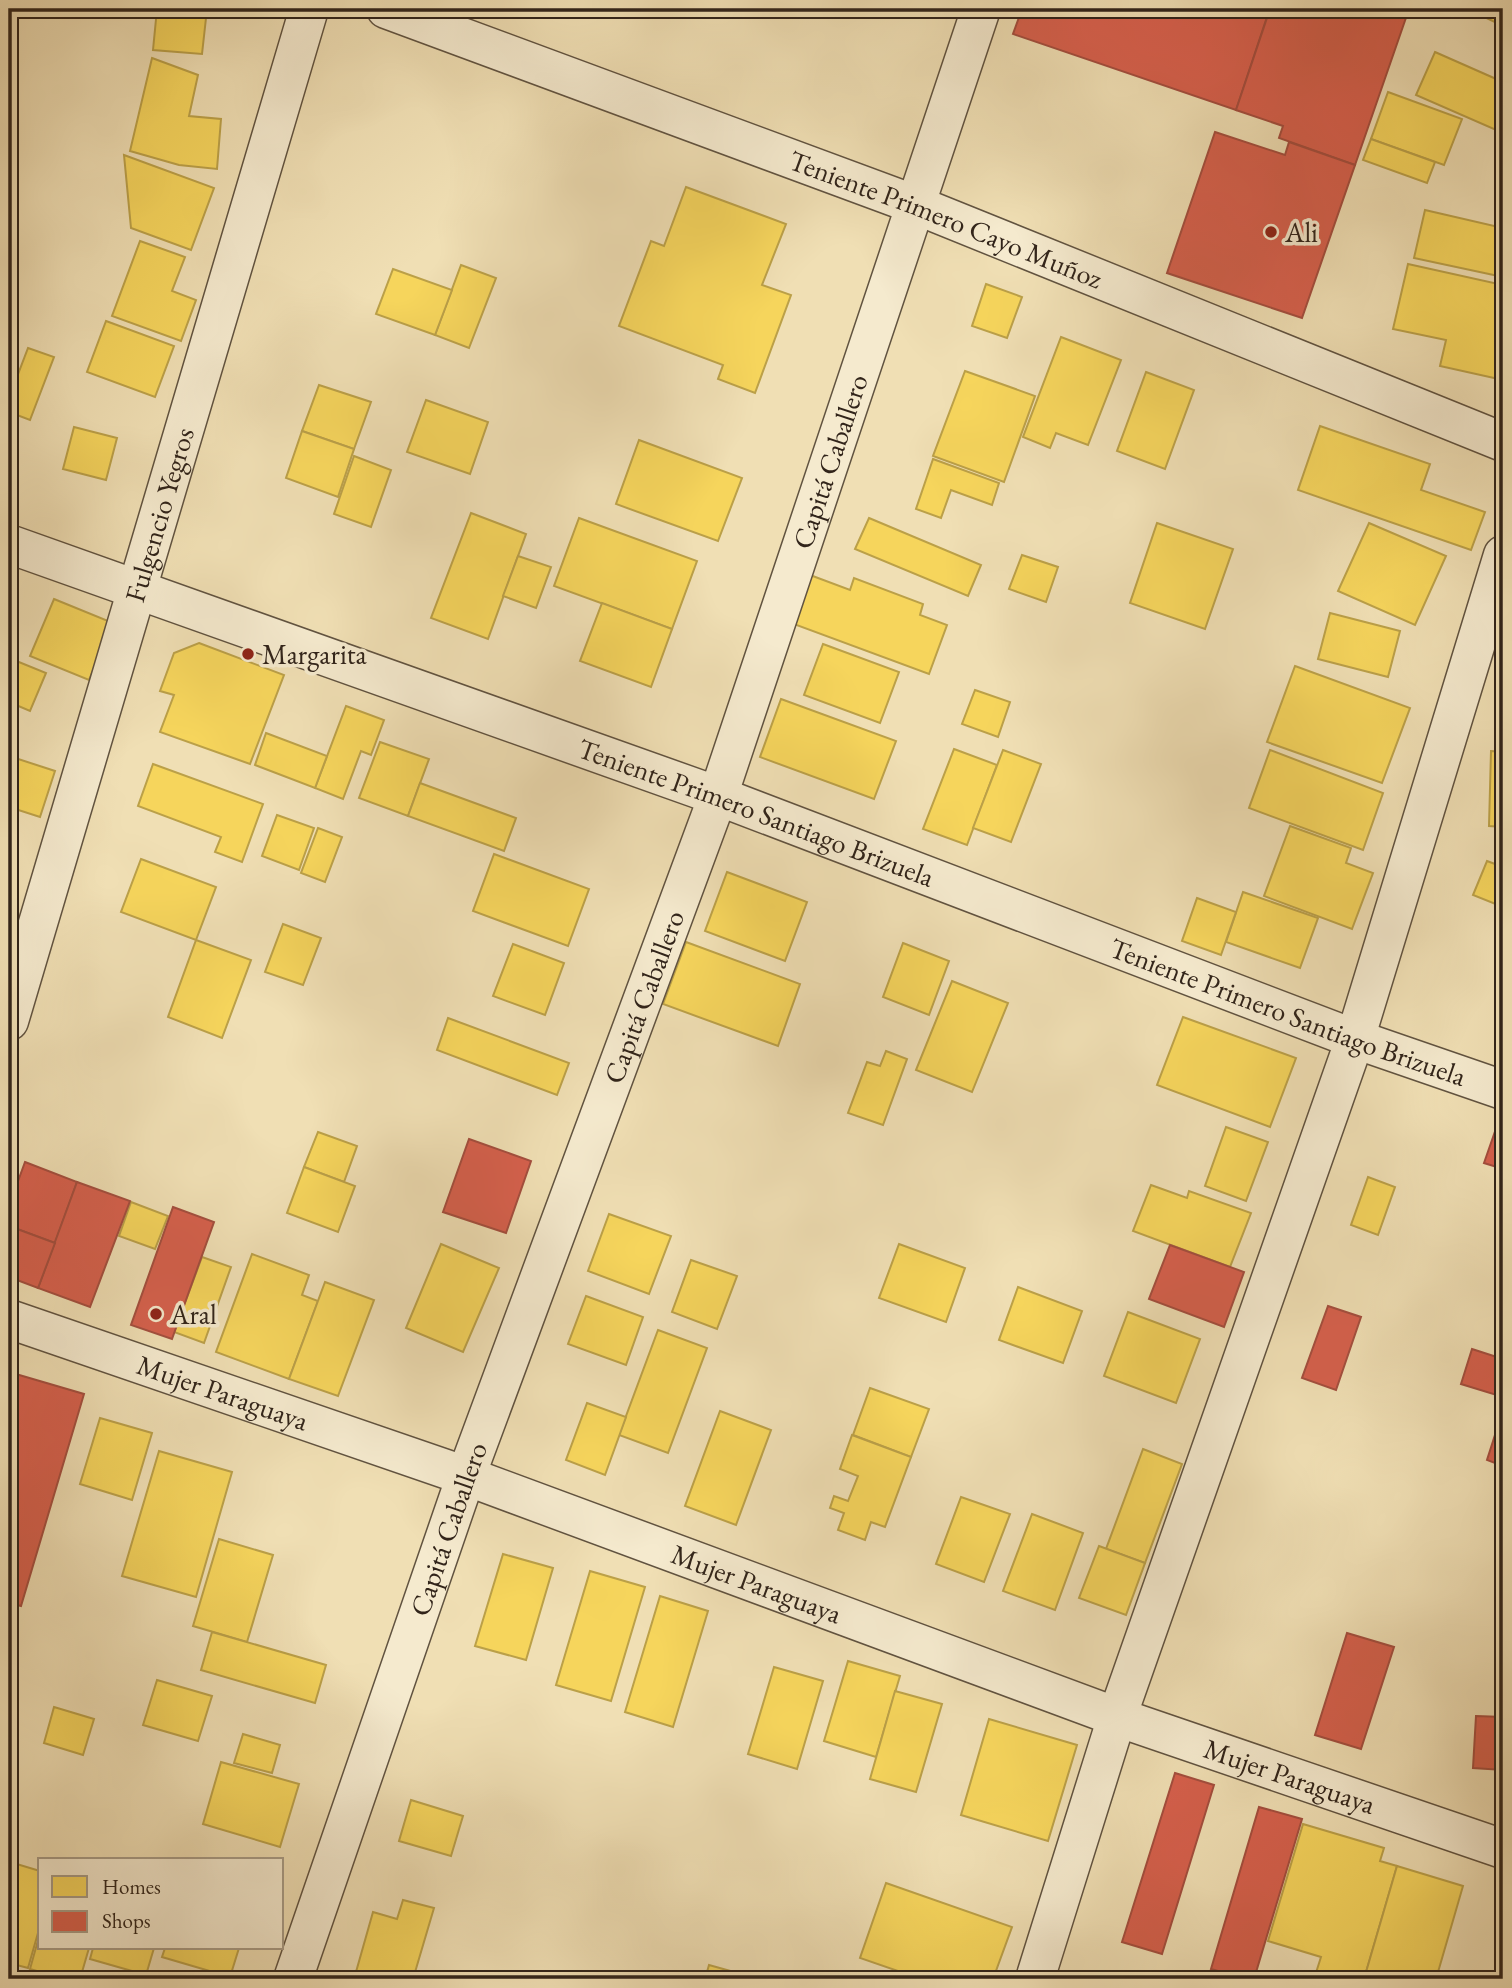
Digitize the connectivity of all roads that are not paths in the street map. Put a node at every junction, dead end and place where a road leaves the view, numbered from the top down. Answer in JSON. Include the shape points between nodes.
{"nodes":[{"id":1,"x":309,"y":9,"type":"edge"},
{"id":2,"x":386,"y":9,"type":"edge"},
{"id":3,"x":981,"y":9,"type":"edge"},
{"id":4,"x":916,"y":205,"type":"junction"},
{"id":5,"x":1503,"y":442,"type":"edge"},
{"id":6,"x":9,"y":544,"type":"edge"},
{"id":7,"x":1503,"y":555,"type":"edge"},
{"id":8,"x":136,"y":590,"type":"junction"},
{"id":9,"x":718,"y":796,"type":"junction"},
{"id":10,"x":9,"y":1021,"type":"edge"},
{"id":11,"x":1355,"y":1039,"type":"junction"},
{"id":12,"x":1503,"y":1090,"type":"edge"},
{"id":13,"x":9,"y":1319,"type":"edge"},
{"id":14,"x":466,"y":1476,"type":"junction"},
{"id":15,"x":1117,"y":1717,"type":"junction"},
{"id":16,"x":1503,"y":1849,"type":"edge"},
{"id":17,"x":293,"y":1979,"type":"edge"},
{"id":18,"x":1035,"y":1979,"type":"edge"}],
"edges":[{"from":1,"to":8,"type":"street","name":"Fulgencio Yegros"},
{"from":2,"to":4,"type":"street","name":"Teniente Primero Cayo Muñoz"},
{"from":3,"to":4,"type":"street","name":"Capitá Caballero"},
{"from":4,"to":5,"type":"street","name":"Teniente Primero Cayo Muñoz"},
{"from":4,"to":9,"type":"street","name":"Capitá Caballero"},
{"from":6,"to":8,"type":"street","name":"Teniente Primero Santiago Brizuela"},
{"from":7,"to":11,"type":"street"},
{"from":8,"to":9,"type":"street","name":"Teniente Primero Santiago Brizuela"},
{"from":8,"to":10,"type":"street","name":"Fulgencio Yegros"},
{"from":9,"to":11,"type":"street","name":"Teniente Primero Santiago Brizuela"},
{"from":9,"to":14,"type":"street","name":"Capitá Caballero"},
{"from":11,"to":12,"type":"street","name":"Teniente Primero Santiago Brizuela"},
{"from":11,"to":15,"type":"street"},
{"from":13,"to":14,"type":"street","name":"Mujer Paraguaya"},
{"from":14,"to":15,"type":"street","name":"Mujer Paraguaya"},
{"from":14,"to":17,"type":"street","name":"Capitá Caballero"},
{"from":15,"to":16,"type":"street","name":"Mujer Paraguaya"},
{"from":15,"to":18,"type":"street"}]}
